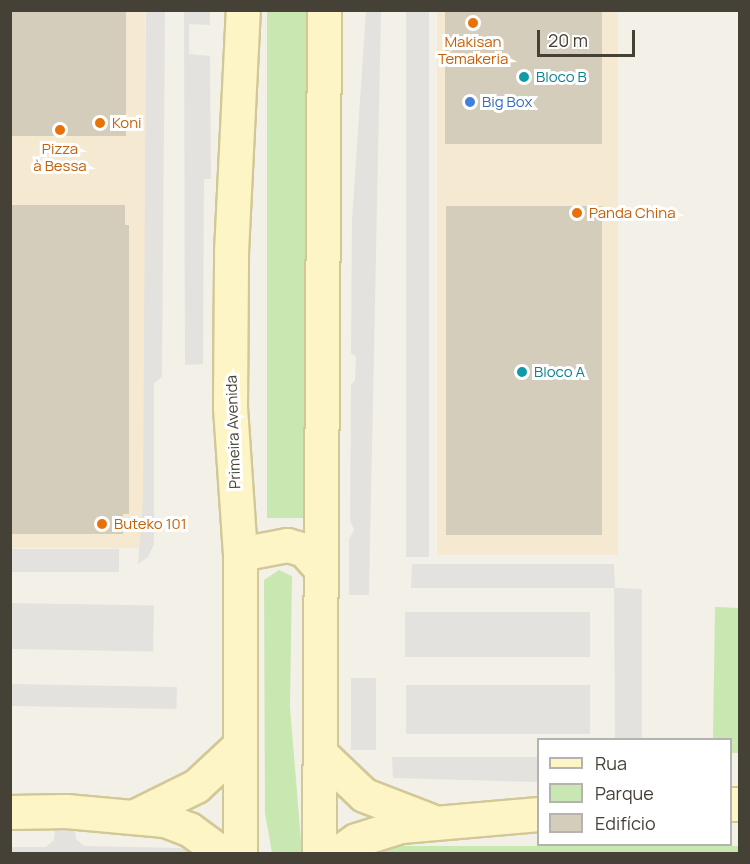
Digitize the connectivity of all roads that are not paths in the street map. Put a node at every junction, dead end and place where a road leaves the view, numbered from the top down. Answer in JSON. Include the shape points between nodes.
{"nodes":[{"id":1,"x":243,"y":10,"type":"edge"},
{"id":2,"x":324,"y":10,"type":"edge"},
{"id":3,"x":240,"y":554,"type":"junction"},
{"id":4,"x":320,"y":568,"type":"junction"},
{"id":5,"x":238,"y":747,"type":"junction"},
{"id":6,"x":321,"y":754,"type":"junction"},
{"id":7,"x":10,"y":812,"type":"edge"},
{"id":8,"x":537,"y":814,"type":"edge"},
{"id":9,"x":137,"y":815,"type":"junction"},
{"id":10,"x":434,"y":821,"type":"junction"},
{"id":11,"x":223,"y":854,"type":"edge"},
{"id":12,"x":240,"y":854,"type":"edge"},
{"id":13,"x":319,"y":854,"type":"edge"},
{"id":14,"x":336,"y":854,"type":"edge"}],
"edges":[{"from":1,"to":3,"type":"main road","name":"Primeira Avenida","via":[[231,252],[230,407]]},
{"from":2,"to":4,"type":"main road"},
{"from":3,"to":4,"type":"main road","via":[[287,545],[304,550]]},
{"from":3,"to":5,"type":"main road","name":"Primeira Avenida"},
{"from":4,"to":6,"type":"main road"},
{"from":5,"to":9,"type":"main road","via":[[196,786]]},
{"from":5,"to":12,"type":"main road","name":"Primeira Avenida"},
{"from":6,"to":10,"type":"main road","via":[[364,795]]},
{"from":6,"to":13,"type":"main road"},
{"from":7,"to":9,"type":"main road"},
{"from":8,"to":10,"type":"main road"},
{"from":9,"to":11,"type":"main road","via":[[189,829]]},
{"from":10,"to":14,"type":"main road","via":[[376,832]]}]}
